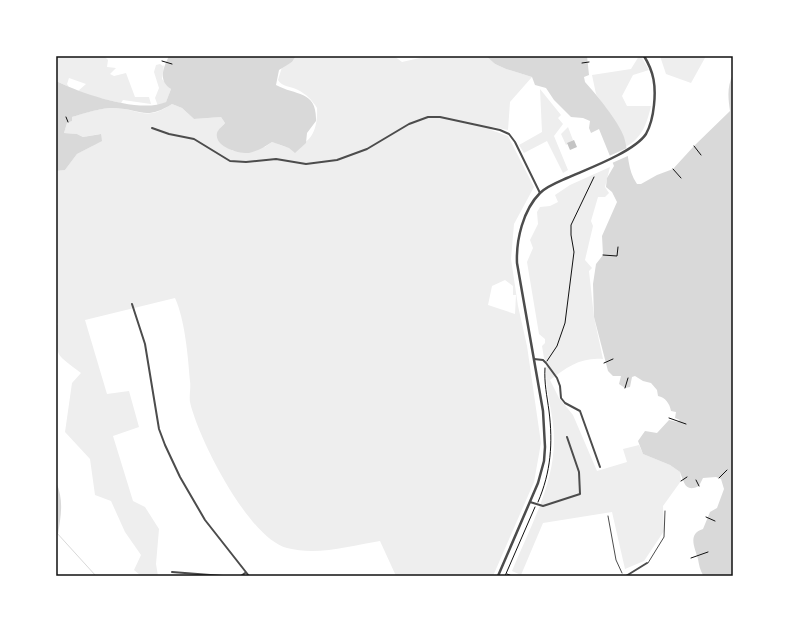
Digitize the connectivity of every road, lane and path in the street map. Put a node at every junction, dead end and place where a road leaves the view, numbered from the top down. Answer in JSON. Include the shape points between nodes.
{"nodes":[{"id":1,"x":644,"y":56,"type":"edge"},
{"id":2,"x":162,"y":61,"type":"dead end"},
{"id":3,"x":582,"y":62,"type":"dead end"},
{"id":4,"x":589,"y":62,"type":"dead end"},
{"id":5,"x":172,"y":64,"type":"dead end"},
{"id":6,"x":66,"y":117,"type":"dead end"},
{"id":7,"x":68,"y":122,"type":"dead end"},
{"id":8,"x":152,"y":128,"type":"dead end"},
{"id":9,"x":694,"y":146,"type":"dead end"},
{"id":10,"x":701,"y":155,"type":"dead end"},
{"id":11,"x":673,"y":169,"type":"dead end"},
{"id":12,"x":594,"y":177,"type":"dead end"},
{"id":13,"x":681,"y":178,"type":"dead end"},
{"id":14,"x":540,"y":193,"type":"junction"},
{"id":15,"x":618,"y":247,"type":"dead end"},
{"id":16,"x":602,"y":255,"type":"dead end"},
{"id":17,"x":132,"y":304,"type":"dead end"},
{"id":18,"x":533,"y":358,"type":"junction"},
{"id":19,"x":613,"y":359,"type":"dead end"},
{"id":20,"x":546,"y":363,"type":"junction"},
{"id":21,"x":604,"y":363,"type":"dead end"},
{"id":22,"x":628,"y":378,"type":"dead end"},
{"id":23,"x":625,"y":388,"type":"dead end"},
{"id":24,"x":669,"y":418,"type":"dead end"},
{"id":25,"x":686,"y":424,"type":"dead end"},
{"id":26,"x":567,"y":437,"type":"dead end"},
{"id":27,"x":600,"y":467,"type":"dead end"},
{"id":28,"x":728,"y":470,"type":"dead end"},
{"id":29,"x":687,"y":477,"type":"dead end"},
{"id":30,"x":720,"y":478,"type":"dead end"},
{"id":31,"x":696,"y":480,"type":"dead end"},
{"id":32,"x":681,"y":481,"type":"dead end"},
{"id":33,"x":700,"y":486,"type":"dead end"},
{"id":34,"x":530,"y":502,"type":"junction"},
{"id":35,"x":536,"y":504,"type":"junction"},
{"id":36,"x":665,"y":511,"type":"dead end"},
{"id":37,"x":608,"y":516,"type":"dead end"},
{"id":38,"x":706,"y":517,"type":"dead end"},
{"id":39,"x":715,"y":521,"type":"dead end"},
{"id":40,"x":708,"y":552,"type":"dead end"},
{"id":41,"x":692,"y":558,"type":"dead end"},
{"id":42,"x":647,"y":563,"type":"joint"},
{"id":43,"x":172,"y":572,"type":"dead end"},
{"id":44,"x":245,"y":573,"type":"junction"},
{"id":45,"x":622,"y":573,"type":"dead end"},
{"id":46,"x":506,"y":574,"type":"junction"},
{"id":47,"x":223,"y":576,"type":"edge"},
{"id":48,"x":241,"y":576,"type":"edge"},
{"id":49,"x":248,"y":576,"type":"edge"},
{"id":50,"x":498,"y":576,"type":"edge"},
{"id":51,"x":505,"y":576,"type":"edge"},
{"id":52,"x":512,"y":576,"type":"edge"},
{"id":53,"x":626,"y":576,"type":"edge"}],
"edges":[{"from":1,"to":14,"type":"street","via":[[653,76],[654,106],[648,129],[642,139],[631,148],[557,182]]},
{"from":2,"to":5,"type":"path"},
{"from":3,"to":4,"type":"path"},
{"from":6,"to":7,"type":"path"},
{"from":8,"to":14,"type":"street","via":[[194,140],[230,160],[246,162],[276,159],[306,164],[337,160],[368,149],[415,122],[428,117],[440,117],[509,134]]},
{"from":9,"to":10,"type":"path"},
{"from":11,"to":13,"type":"path"},
{"from":12,"to":20,"type":"path","via":[[571,225],[570,235],[574,252],[565,323],[557,346]]},
{"from":14,"to":18,"type":"street","via":[[525,219],[516,252]]},
{"from":15,"to":16,"type":"path","via":[[617,256]]},
{"from":17,"to":44,"type":"street","via":[[145,344],[159,429],[165,445],[205,520]]},
{"from":18,"to":20,"type":"street"},
{"from":18,"to":34,"type":"street","via":[[544,419],[545,447],[542,468]]},
{"from":19,"to":21,"type":"path"},
{"from":20,"to":27,"type":"street","via":[[560,386],[561,398],[580,412]]},
{"from":20,"to":35,"type":"path","via":[[545,385],[552,440],[551,460]]},
{"from":22,"to":23,"type":"path"},
{"from":24,"to":25,"type":"path"},
{"from":26,"to":35,"type":"street","via":[[579,472],[580,494],[543,506]]},
{"from":28,"to":30,"type":"path"},
{"from":29,"to":32,"type":"path"},
{"from":31,"to":33,"type":"path"},
{"from":34,"to":35,"type":"street"},
{"from":34,"to":50,"type":"street"},
{"from":35,"to":46,"type":"path"},
{"from":36,"to":42,"type":"lane","via":[[664,537]]},
{"from":37,"to":45,"type":"lane","via":[[616,560]]},
{"from":38,"to":39,"type":"path"},
{"from":40,"to":41,"type":"path"},
{"from":42,"to":53,"type":"street"},
{"from":43,"to":47,"type":"street"},
{"from":44,"to":48,"type":"street"},
{"from":44,"to":49,"type":"street"},
{"from":46,"to":51,"type":"path"},
{"from":46,"to":52,"type":"path"}]}
